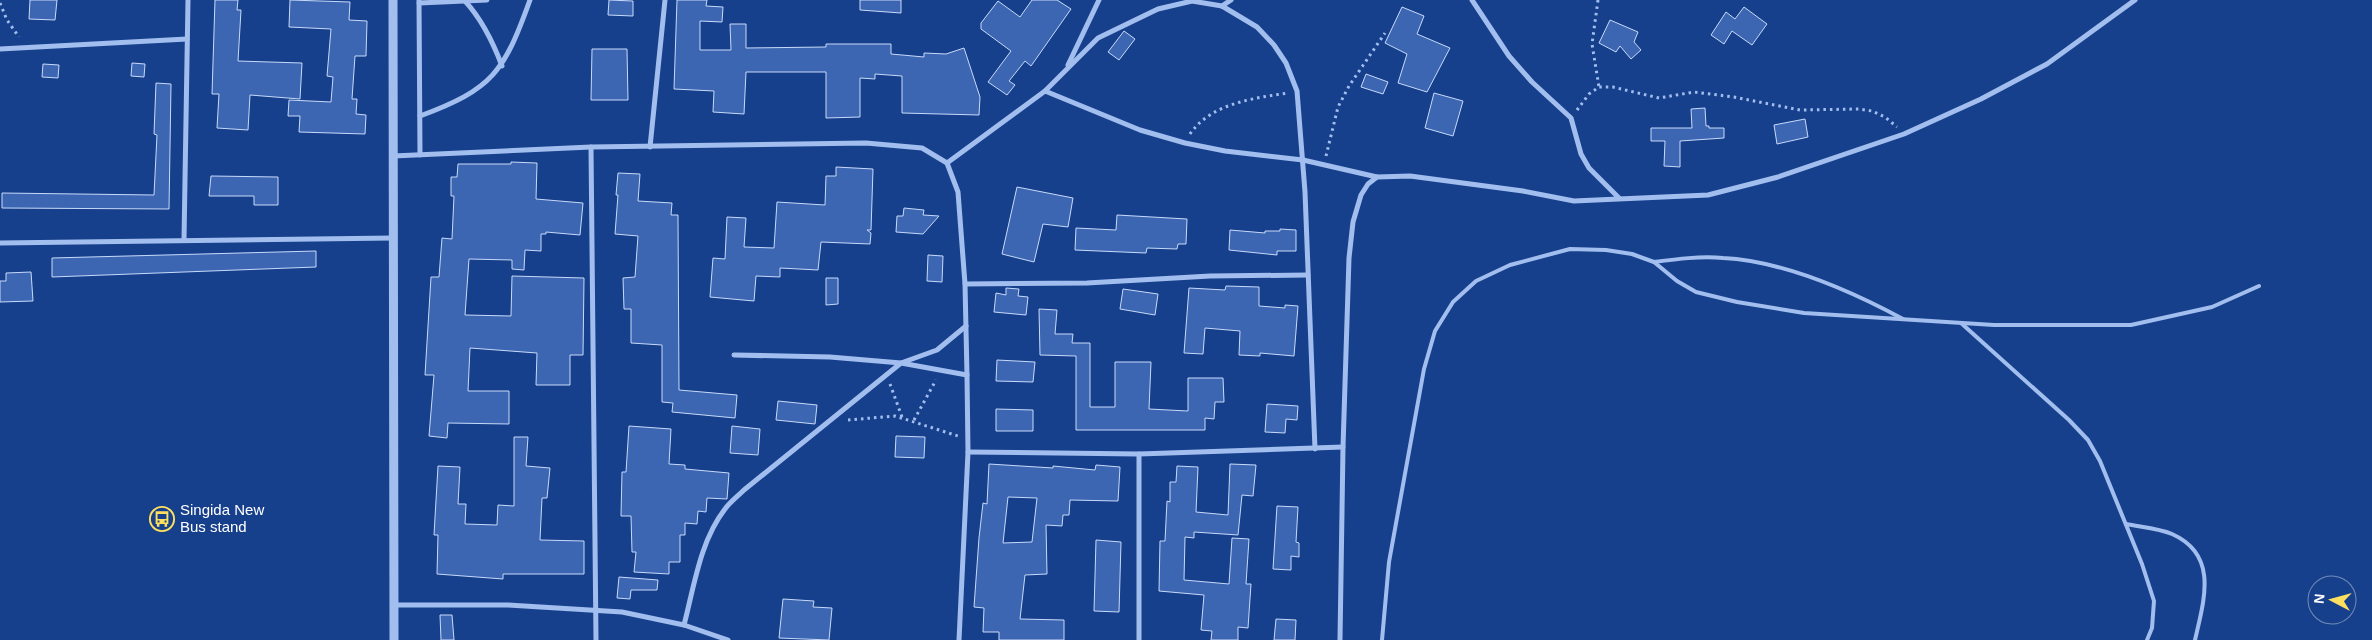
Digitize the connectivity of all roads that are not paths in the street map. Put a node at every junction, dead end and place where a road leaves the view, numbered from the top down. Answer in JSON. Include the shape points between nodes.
{"nodes":[{"id":1,"x":188,"y":0,"type":"edge"},
{"id":2,"x":393,"y":0,"type":"edge"},
{"id":3,"x":487,"y":0,"type":"edge"},
{"id":4,"x":530,"y":0,"type":"edge"},
{"id":5,"x":665,"y":0,"type":"edge"},
{"id":6,"x":1099,"y":0,"type":"edge"},
{"id":7,"x":1231,"y":0,"type":"edge"},
{"id":8,"x":1472,"y":0,"type":"edge"},
{"id":9,"x":2135,"y":0,"type":"edge"},
{"id":10,"x":419,"y":1,"type":"edge"},
{"id":11,"x":465,"y":1,"type":"edge"},
{"id":12,"x":1192,"y":1,"type":"edge"},
{"id":13,"x":1222,"y":6,"type":"junction"},
{"id":14,"x":187,"y":39,"type":"junction"},
{"id":15,"x":0,"y":50,"type":"edge"},
{"id":16,"x":502,"y":66,"type":"junction"},
{"id":17,"x":1067,"y":67,"type":"junction"},
{"id":18,"x":1045,"y":91,"type":"junction"},
{"id":19,"x":420,"y":116,"type":"junction"},
{"id":20,"x":591,"y":147,"type":"junction"},
{"id":21,"x":650,"y":147,"type":"junction"},
{"id":22,"x":420,"y":155,"type":"junction"},
{"id":23,"x":392,"y":156,"type":"junction"},
{"id":24,"x":1303,"y":160,"type":"junction"},
{"id":25,"x":947,"y":163,"type":"junction"},
{"id":26,"x":1377,"y":177,"type":"junction"},
{"id":27,"x":1619,"y":198,"type":"junction"},
{"id":28,"x":393,"y":238,"type":"junction"},
{"id":29,"x":184,"y":240,"type":"junction"},
{"id":30,"x":0,"y":243,"type":"edge"},
{"id":31,"x":1654,"y":262,"type":"junction"},
{"id":32,"x":1308,"y":275,"type":"junction"},
{"id":33,"x":965,"y":284,"type":"junction"},
{"id":34,"x":2259,"y":286,"type":"dead end"},
{"id":35,"x":1906,"y":320,"type":"junction"},
{"id":36,"x":1961,"y":324,"type":"junction"},
{"id":37,"x":966,"y":326,"type":"junction"},
{"id":38,"x":734,"y":355,"type":"dead end"},
{"id":39,"x":902,"y":363,"type":"junction"},
{"id":40,"x":967,"y":375,"type":"junction"},
{"id":41,"x":1342,"y":447,"type":"junction"},
{"id":42,"x":1315,"y":449,"type":"junction"},
{"id":43,"x":968,"y":452,"type":"junction"},
{"id":44,"x":1139,"y":454,"type":"junction"},
{"id":45,"x":2126,"y":524,"type":"junction"},
{"id":46,"x":394,"y":605,"type":"junction"},
{"id":47,"x":595,"y":609,"type":"junction"},
{"id":48,"x":684,"y":626,"type":"junction"},
{"id":49,"x":394,"y":640,"type":"edge"},
{"id":50,"x":596,"y":640,"type":"edge"},
{"id":51,"x":728,"y":640,"type":"edge"},
{"id":52,"x":959,"y":640,"type":"edge"},
{"id":53,"x":1139,"y":640,"type":"edge"},
{"id":54,"x":1340,"y":640,"type":"edge"},
{"id":55,"x":1382,"y":640,"type":"edge"},
{"id":56,"x":2147,"y":640,"type":"edge"},
{"id":57,"x":2195,"y":640,"type":"edge"}],
"edges":[{"from":1,"to":14,"type":"street"},
{"from":2,"to":23,"type":"street"},
{"from":3,"to":11,"type":"street"},
{"from":4,"to":16,"type":"street"},
{"from":5,"to":21,"type":"street"},
{"from":6,"to":17,"type":"street"},
{"from":7,"to":13,"type":"street"},
{"from":8,"to":27,"type":"street","via":[[1509,56],[1571,118],[1581,154],[1589,168]]},
{"from":9,"to":27,"type":"street","via":[[2047,64],[1982,99],[1904,134],[1778,177],[1708,195]]},
{"from":10,"to":11,"type":"street"},
{"from":10,"to":19,"type":"street"},
{"from":11,"to":16,"type":"street","via":[[494,43]]},
{"from":12,"to":13,"type":"street"},
{"from":12,"to":17,"type":"street","via":[[1158,9],[1098,38]]},
{"from":13,"to":24,"type":"street","via":[[1257,27],[1286,63],[1296,91]]},
{"from":14,"to":15,"type":"street"},
{"from":14,"to":29,"type":"street"},
{"from":16,"to":19,"type":"street","via":[[481,87],[453,104]]},
{"from":17,"to":18,"type":"street"},
{"from":18,"to":24,"type":"street","via":[[1140,130],[1185,143]]},
{"from":18,"to":25,"type":"street"},
{"from":19,"to":22,"type":"street"},
{"from":20,"to":21,"type":"street"},
{"from":20,"to":22,"type":"street"},
{"from":20,"to":47,"type":"street"},
{"from":21,"to":25,"type":"street","via":[[866,143],[922,148]]},
{"from":22,"to":23,"type":"street"},
{"from":23,"to":28,"type":"street"},
{"from":24,"to":26,"type":"street"},
{"from":24,"to":32,"type":"street"},
{"from":25,"to":33,"type":"street","via":[[958,192]]},
{"from":26,"to":27,"type":"street","via":[[1446,180],[1574,201]]},
{"from":26,"to":41,"type":"street","via":[[1361,195],[1353,222]]},
{"from":28,"to":29,"type":"street"},
{"from":28,"to":46,"type":"street"},
{"from":29,"to":30,"type":"street"},
{"from":31,"to":35,"type":"lane","via":[[1692,257],[1762,264],[1841,289]]},
{"from":31,"to":35,"type":"lane","via":[[1696,292],[1737,302],[1804,313]]},
{"from":31,"to":55,"type":"lane","via":[[1632,254],[1570,249],[1510,265],[1476,281],[1453,302],[1435,331],[1424,368],[1389,562]]},
{"from":32,"to":33,"type":"street"},
{"from":32,"to":42,"type":"street"},
{"from":33,"to":37,"type":"street"},
{"from":34,"to":36,"type":"lane","via":[[2212,307],[2131,325]]},
{"from":35,"to":36,"type":"lane"},
{"from":36,"to":45,"type":"lane","via":[[2088,440]]},
{"from":37,"to":39,"type":"street","via":[[937,350]]},
{"from":37,"to":40,"type":"street"},
{"from":38,"to":39,"type":"street","via":[[830,357]]},
{"from":39,"to":40,"type":"street"},
{"from":39,"to":48,"type":"street","via":[[725,508],[704,550]]},
{"from":40,"to":43,"type":"street"},
{"from":41,"to":42,"type":"street"},
{"from":41,"to":54,"type":"street"},
{"from":42,"to":44,"type":"street"},
{"from":43,"to":44,"type":"street"},
{"from":43,"to":52,"type":"street"},
{"from":44,"to":53,"type":"street"},
{"from":45,"to":56,"type":"lane","via":[[2154,601],[2154,617]]},
{"from":45,"to":57,"type":"lane","via":[[2171,534],[2189,545],[2200,558],[2206,582]]},
{"from":46,"to":47,"type":"street"},
{"from":46,"to":49,"type":"street"},
{"from":47,"to":48,"type":"street","via":[[645,616]]},
{"from":47,"to":50,"type":"street"},
{"from":48,"to":51,"type":"street"}]}
